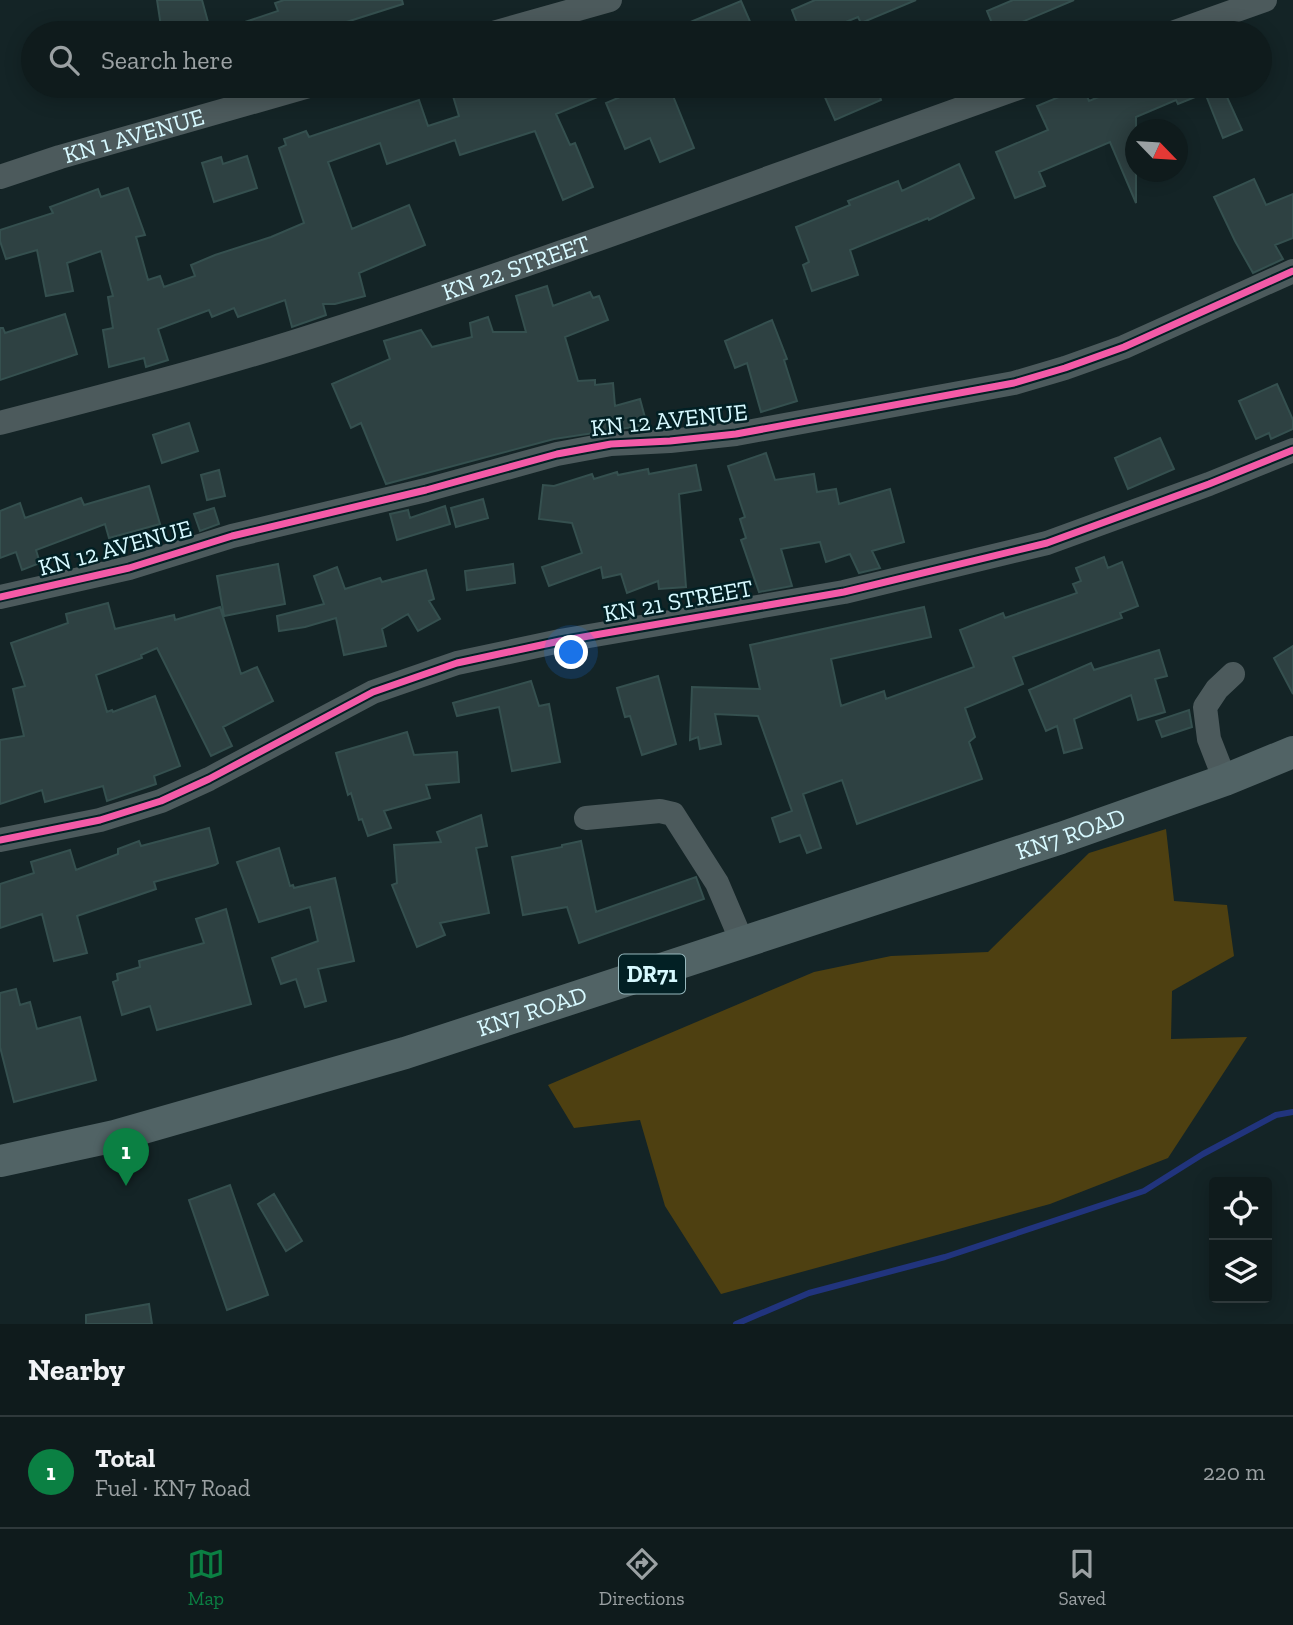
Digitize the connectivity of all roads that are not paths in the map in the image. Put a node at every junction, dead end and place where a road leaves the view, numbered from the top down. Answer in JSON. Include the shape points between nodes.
{"nodes":[{"id":1,"x":610,"y":0,"type":"edge"},
{"id":2,"x":1265,"y":0,"type":"edge"},
{"id":3,"x":536,"y":21,"type":"edge"},
{"id":4,"x":1206,"y":21,"type":"edge"},
{"id":5,"x":267,"y":98,"type":"edge"},
{"id":6,"x":991,"y":98,"type":"edge"},
{"id":7,"x":0,"y":177,"type":"edge"},
{"id":8,"x":1293,"y":271,"type":"edge"},
{"id":9,"x":0,"y":423,"type":"edge"},
{"id":10,"x":1293,"y":450,"type":"edge"},
{"id":11,"x":0,"y":597,"type":"edge"},
{"id":12,"x":1234,"y":674,"type":"dead end"},
{"id":13,"x":1293,"y":752,"type":"edge"},
{"id":14,"x":1225,"y":780,"type":"junction"},
{"id":15,"x":586,"y":818,"type":"dead end"},
{"id":16,"x":0,"y":839,"type":"edge"},
{"id":17,"x":743,"y":944,"type":"junction"},
{"id":18,"x":0,"y":1161,"type":"edge"}],
"edges":[{"from":1,"to":3,"type":"street"},
{"from":2,"to":4,"type":"street"},
{"from":5,"to":7,"type":"street","name":"KN 1 AVENUE"},
{"from":6,"to":9,"type":"street","name":"KN 22 STREET","via":[[481,281],[316,335]]},
{"from":8,"to":11,"type":"street","name":"KN 12 AVENUE","via":[[1124,347],[1014,383],[736,434],[611,444],[557,454],[232,536],[129,568]]},
{"from":10,"to":16,"type":"street","name":"KN 21 STREET","via":[[1047,543],[844,593],[457,663],[373,692],[161,801],[100,820]]},
{"from":12,"to":14,"type":"street","via":[[1217,688],[1205,707],[1209,739]]},
{"from":13,"to":14,"type":"main road","name":"KN7 ROAD","number":"DR71"},
{"from":14,"to":17,"type":"main road","name":"KN7 ROAD","number":"DR71"},
{"from":15,"to":17,"type":"street","via":[[660,811],[673,814],[717,883]]},
{"from":17,"to":18,"type":"main road","name":"KN7 ROAD","number":"DR71","via":[[405,1053],[115,1136]]}]}
